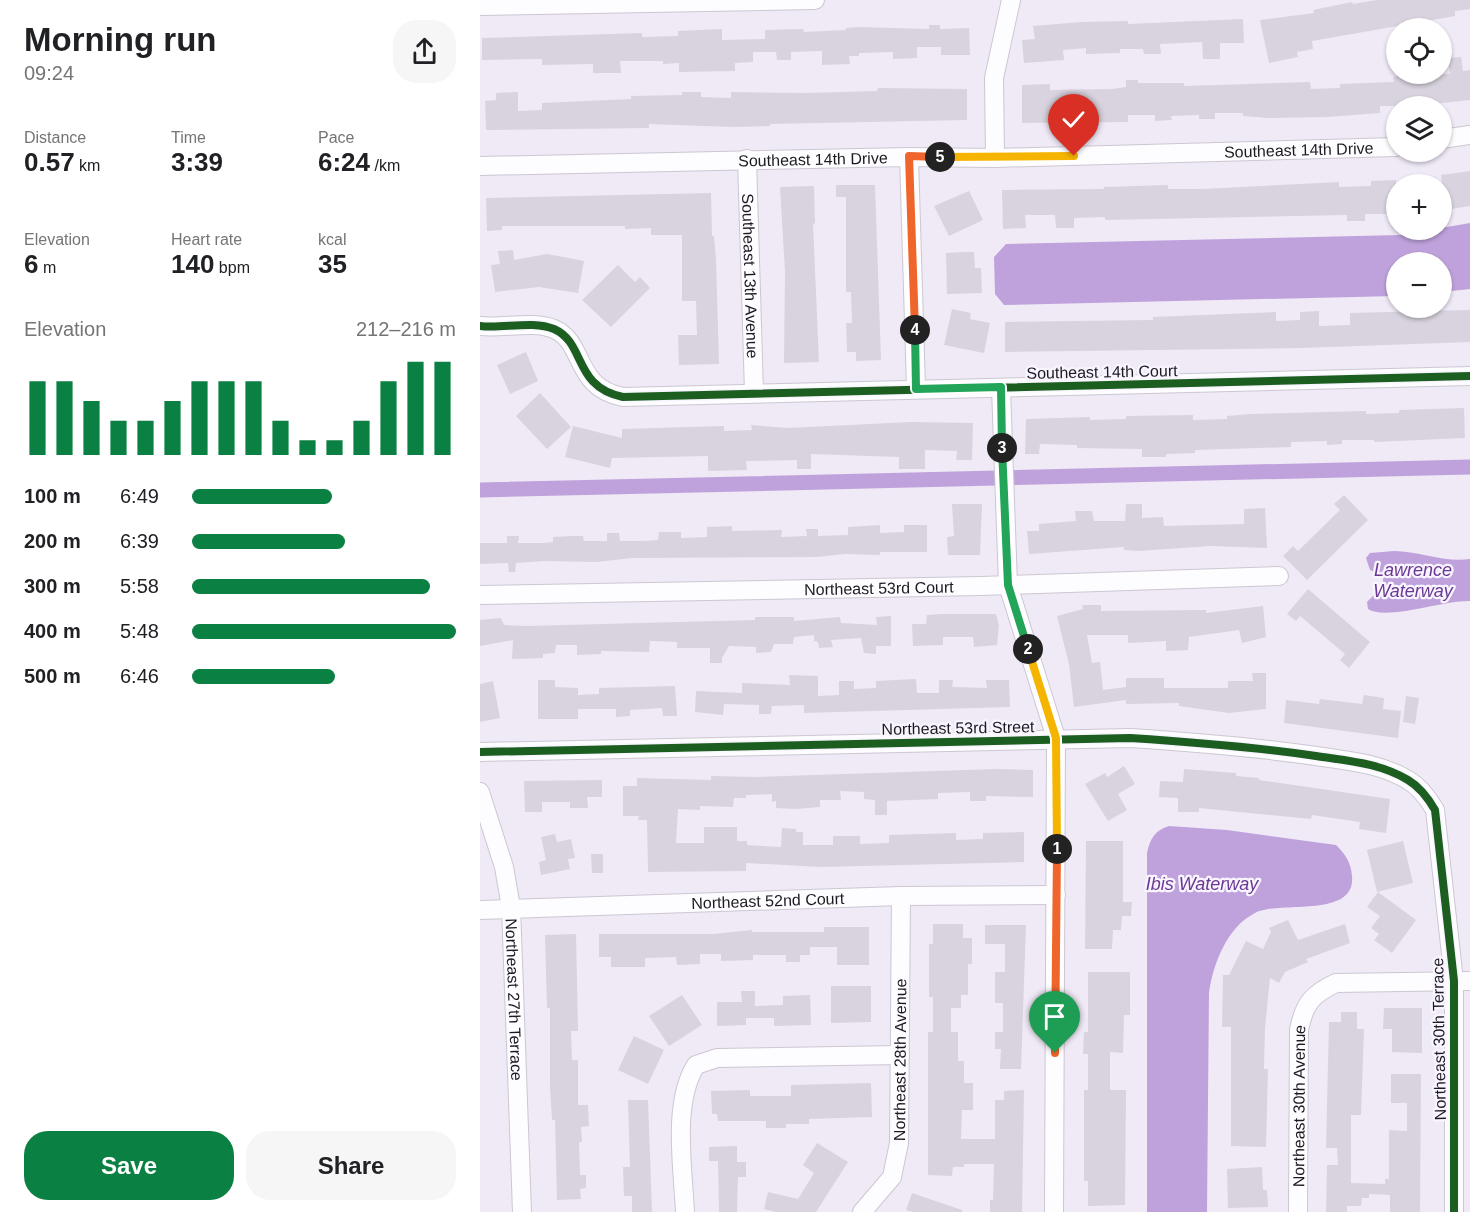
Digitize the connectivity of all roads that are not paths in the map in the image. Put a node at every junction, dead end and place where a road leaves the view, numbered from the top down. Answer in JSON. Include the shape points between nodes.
{"nodes":[{"id":1,"x":784,"y":0,"type":"edge"},
{"id":2,"x":814,"y":0,"type":"edge"},
{"id":3,"x":1011,"y":0,"type":"edge"},
{"id":4,"x":556,"y":3,"type":"edge"},
{"id":5,"x":480,"y":6,"type":"edge"},
{"id":6,"x":1470,"y":135,"type":"edge"},
{"id":7,"x":1452,"y":138,"type":"edge"},
{"id":8,"x":1386,"y":147,"type":"edge"},
{"id":9,"x":909,"y":156,"type":"junction"},
{"id":10,"x":995,"y":158,"type":"junction"},
{"id":11,"x":747,"y":159,"type":"junction"},
{"id":12,"x":480,"y":166,"type":"edge"},
{"id":13,"x":480,"y":326,"type":"edge"},
{"id":14,"x":1470,"y":376,"type":"edge"},
{"id":15,"x":1001,"y":387,"type":"junction"},
{"id":16,"x":916,"y":389,"type":"junction"},
{"id":17,"x":753,"y":393,"type":"junction"},
{"id":18,"x":1279,"y":576,"type":"dead end"},
{"id":19,"x":1008,"y":585,"type":"junction"},
{"id":20,"x":480,"y":595,"type":"edge"},
{"id":21,"x":1056,"y":738,"type":"junction"},
{"id":22,"x":480,"y":752,"type":"edge"},
{"id":23,"x":480,"y":792,"type":"edge"},
{"id":24,"x":1426,"y":796,"type":"joint"},
{"id":25,"x":1056,"y":895,"type":"junction"},
{"id":26,"x":901,"y":896,"type":"junction"},
{"id":27,"x":511,"y":907,"type":"junction"},
{"id":28,"x":480,"y":910,"type":"edge"},
{"id":29,"x":1462,"y":981,"type":"edge"},
{"id":30,"x":900,"y":1054,"type":"junction"},
{"id":31,"x":522,"y":1212,"type":"edge"},
{"id":32,"x":684,"y":1212,"type":"edge"},
{"id":33,"x":862,"y":1212,"type":"edge"},
{"id":34,"x":1054,"y":1212,"type":"edge"},
{"id":35,"x":1298,"y":1212,"type":"edge"},
{"id":36,"x":1454,"y":1212,"type":"edge"}],
"edges":[{"from":1,"to":2,"type":"street"},
{"from":1,"to":4,"type":"street"},
{"from":3,"to":10,"type":"street","via":[[994,78]]},
{"from":4,"to":5,"type":"street"},
{"from":6,"to":7,"type":"street"},
{"from":8,"to":10,"type":"street","name":"Southeast 14th Drive"},
{"from":9,"to":10,"type":"street","name":"Southeast 14th Drive"},
{"from":9,"to":11,"type":"street","name":"Southeast 14th Drive"},
{"from":9,"to":16,"type":"street"},
{"from":11,"to":12,"type":"street","name":"Southeast 14th Drive"},
{"from":11,"to":17,"type":"street","name":"Southeast 13th Avenue"},
{"from":13,"to":17,"type":"street","name":"Southeast 14th Court","via":[[552,328],[566,337],[587,376],[609,394],[623,397]]},
{"from":14,"to":15,"type":"street","name":"Southeast 14th Court"},
{"from":15,"to":16,"type":"street","name":"Southeast 14th Court"},
{"from":15,"to":19,"type":"street"},
{"from":16,"to":17,"type":"street","name":"Southeast 14th Court"},
{"from":18,"to":19,"type":"street","name":"Northeast 53rd Court"},
{"from":19,"to":20,"type":"street","name":"Northeast 53rd Court"},
{"from":19,"to":21,"type":"street"},
{"from":21,"to":22,"type":"street","name":"Northeast 53rd Street"},
{"from":21,"to":24,"type":"street","name":"Northeast 53rd Street","via":[[1218,744],[1371,764],[1410,781]]},
{"from":21,"to":25,"type":"street"},
{"from":23,"to":27,"type":"street","name":"Northeast 27th Terrace","via":[[504,867]]},
{"from":24,"to":29,"type":"street","name":"Northeast 30th Terrace","via":[[1435,810]]},
{"from":25,"to":26,"type":"street","name":"Northeast 52nd Court"},
{"from":25,"to":34,"type":"street"},
{"from":26,"to":27,"type":"street","name":"Northeast 52nd Court"},
{"from":26,"to":30,"type":"street","name":"Northeast 28th Avenue"},
{"from":27,"to":28,"type":"street","name":"Northeast 52nd Court"},
{"from":27,"to":31,"type":"street","name":"Northeast 27th Terrace"},
{"from":29,"to":35,"type":"street","name":"Northeast 30th Avenue","via":[[1336,984],[1308,1001],[1299,1030]]},
{"from":29,"to":36,"type":"street","name":"Northeast 30th Terrace"},
{"from":30,"to":32,"type":"street","via":[[717,1058],[696,1065],[687,1079],[682,1114]]},
{"from":30,"to":33,"type":"street","name":"Northeast 28th Avenue","via":[[899,1143],[892,1177]]}]}
